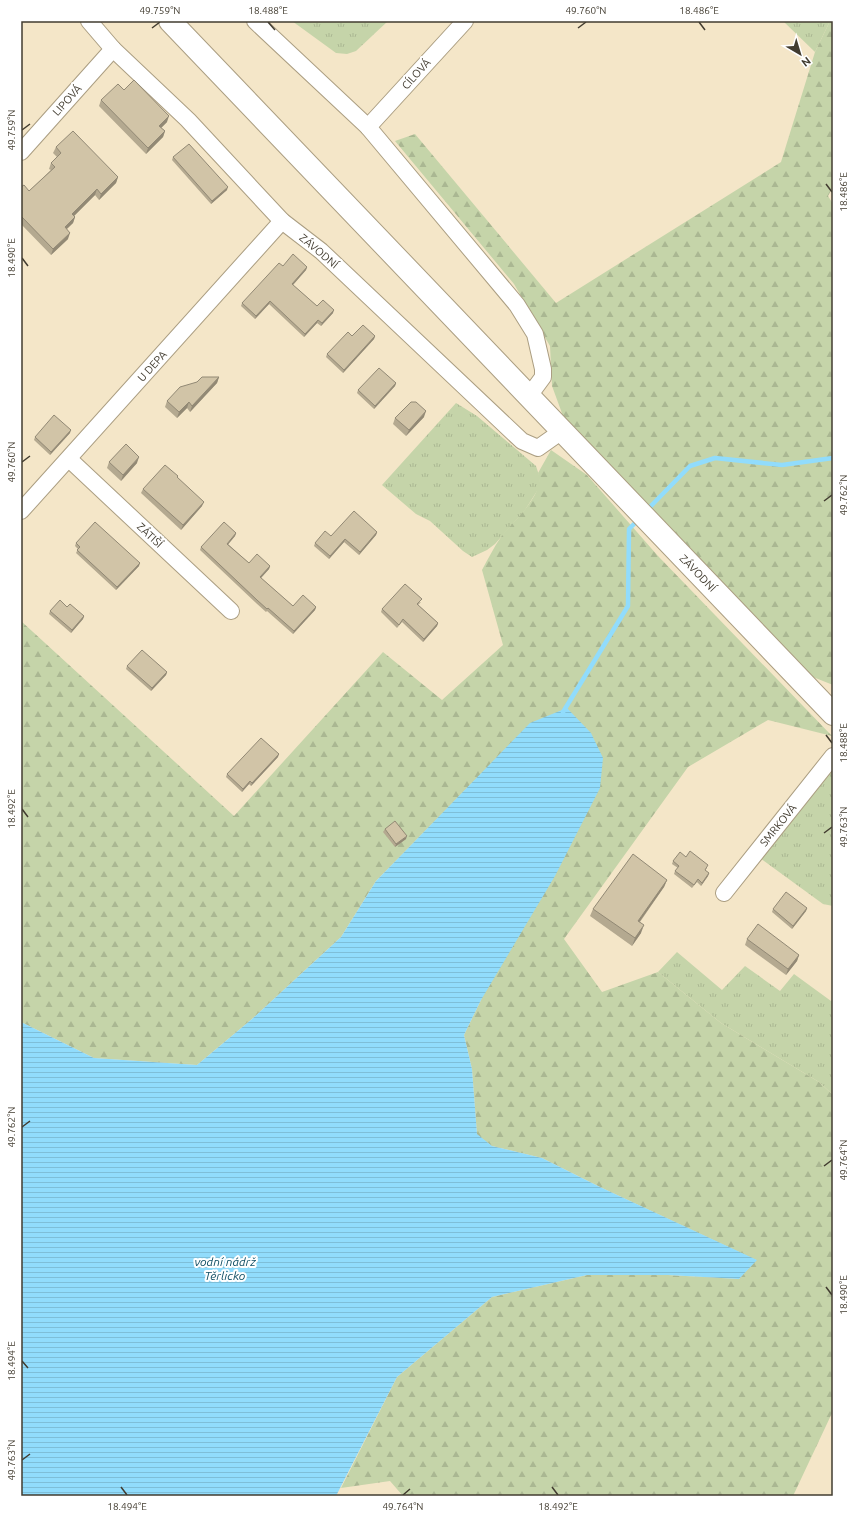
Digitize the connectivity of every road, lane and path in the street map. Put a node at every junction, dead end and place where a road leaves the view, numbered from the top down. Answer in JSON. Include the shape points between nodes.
{"nodes":[{"id":1,"x":89,"y":21,"type":"edge"},
{"id":2,"x":170,"y":21,"type":"edge"},
{"id":3,"x":256,"y":21,"type":"edge"},
{"id":4,"x":465,"y":21,"type":"edge"},
{"id":5,"x":113,"y":49,"type":"junction"},
{"id":6,"x":368,"y":127,"type":"junction"},
{"id":7,"x":21,"y":152,"type":"edge"},
{"id":8,"x":282,"y":221,"type":"junction"},
{"id":9,"x":529,"y":396,"type":"junction"},
{"id":10,"x":562,"y":431,"type":"junction"},
{"id":11,"x":69,"y":459,"type":"junction"},
{"id":12,"x":21,"y":511,"type":"edge"},
{"id":13,"x":230,"y":611,"type":"dead end"},
{"id":14,"x":833,"y":714,"type":"edge"},
{"id":15,"x":833,"y":756,"type":"edge"},
{"id":16,"x":724,"y":893,"type":"dead end"}],
"edges":[{"from":1,"to":5,"type":"street","name":"ZÁVODNÍ"},
{"from":2,"to":9,"type":"main road","name":"ZÁVODNÍ"},
{"from":3,"to":6,"type":"street"},
{"from":4,"to":6,"type":"street","name":"CÍLOVÁ"},
{"from":5,"to":7,"type":"street","name":"LIPOVÁ"},
{"from":5,"to":8,"type":"street","name":"ZÁVODNÍ","via":[[188,120]]},
{"from":6,"to":9,"type":"street","via":[[517,305],[535,334],[543,377]]},
{"from":8,"to":10,"type":"street","name":"ZÁVODNÍ","via":[[321,251],[522,440],[538,448]]},
{"from":8,"to":11,"type":"street","name":"U DEPA"},
{"from":9,"to":10,"type":"main road","name":"ZÁVODNÍ"},
{"from":10,"to":14,"type":"main road","name":"ZÁVODNÍ"},
{"from":11,"to":12,"type":"street","name":"U DEPA"},
{"from":11,"to":13,"type":"street","name":"ZÁTIŠÍ"},
{"from":15,"to":16,"type":"street","name":"SMRKOVÁ"}]}
